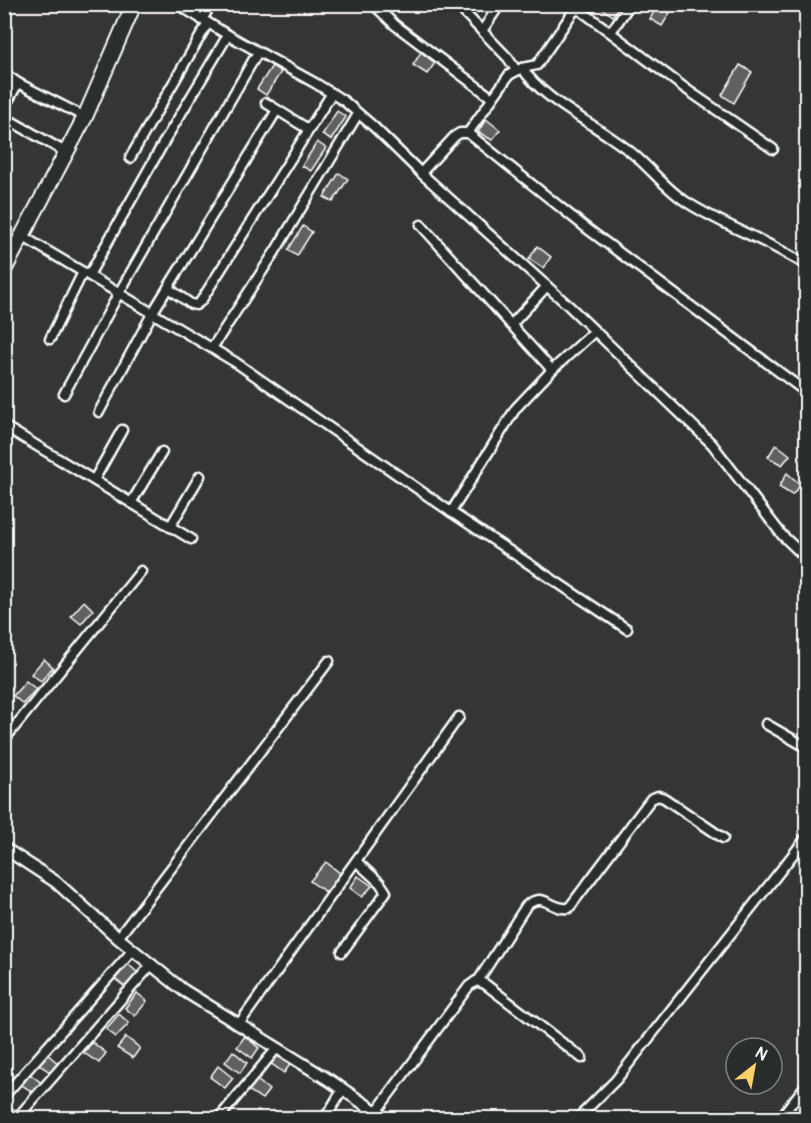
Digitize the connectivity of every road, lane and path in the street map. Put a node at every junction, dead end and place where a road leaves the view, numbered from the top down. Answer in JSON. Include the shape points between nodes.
{"nodes":[{"id":1,"x":134,"y":4,"type":"edge"},
{"id":2,"x":177,"y":4,"type":"edge"},
{"id":3,"x":212,"y":4,"type":"edge"},
{"id":4,"x":373,"y":4,"type":"edge"},
{"id":5,"x":456,"y":4,"type":"edge"},
{"id":6,"x":500,"y":4,"type":"edge"},
{"id":7,"x":630,"y":4,"type":"edge"},
{"id":8,"x":579,"y":7,"type":"edge"},
{"id":9,"x":205,"y":22,"type":"junction"},
{"id":10,"x":482,"y":31,"type":"junction"},
{"id":11,"x":611,"y":32,"type":"junction"},
{"id":12,"x":228,"y":35,"type":"junction"},
{"id":13,"x":258,"y":52,"type":"junction"},
{"id":14,"x":519,"y":69,"type":"junction"},
{"id":15,"x":4,"y":73,"type":"edge"},
{"id":16,"x":18,"y":83,"type":"junction"},
{"id":17,"x":332,"y":93,"type":"junction"},
{"id":18,"x":492,"y":98,"type":"junction"},
{"id":19,"x":266,"y":103,"type":"dead end"},
{"id":20,"x":4,"y":108,"type":"edge"},
{"id":21,"x":278,"y":110,"type":"junction"},
{"id":22,"x":358,"y":114,"type":"junction"},
{"id":23,"x":4,"y":117,"type":"edge"},
{"id":24,"x":86,"y":117,"type":"junction"},
{"id":25,"x":308,"y":129,"type":"junction"},
{"id":26,"x":468,"y":134,"type":"junction"},
{"id":27,"x":773,"y":149,"type":"dead end"},
{"id":28,"x":67,"y":153,"type":"junction"},
{"id":29,"x":130,"y":158,"type":"dead end"},
{"id":30,"x":421,"y":173,"type":"junction"},
{"id":31,"x":421,"y":225,"type":"dead end"},
{"id":32,"x":22,"y":236,"type":"junction"},
{"id":33,"x":807,"y":265,"type":"edge"},
{"id":34,"x":4,"y":270,"type":"edge"},
{"id":35,"x":86,"y":273,"type":"junction"},
{"id":36,"x":547,"y":286,"type":"junction"},
{"id":37,"x":168,"y":288,"type":"junction"},
{"id":38,"x":119,"y":293,"type":"junction"},
{"id":39,"x":153,"y":312,"type":"junction"},
{"id":40,"x":511,"y":325,"type":"junction"},
{"id":41,"x":595,"y":331,"type":"junction"},
{"id":42,"x":50,"y":339,"type":"dead end"},
{"id":43,"x":212,"y":348,"type":"junction"},
{"id":44,"x":552,"y":370,"type":"junction"},
{"id":45,"x":807,"y":392,"type":"edge"},
{"id":46,"x":64,"y":394,"type":"dead end"},
{"id":47,"x":99,"y":412,"type":"dead end"},
{"id":48,"x":4,"y":426,"type":"edge"},
{"id":49,"x":122,"y":430,"type":"dead end"},
{"id":50,"x":162,"y":452,"type":"dead end"},
{"id":51,"x":200,"y":476,"type":"dead end"},
{"id":52,"x":94,"y":480,"type":"junction"},
{"id":53,"x":131,"y":503,"type":"junction"},
{"id":54,"x":451,"y":512,"type":"junction"},
{"id":55,"x":170,"y":526,"type":"junction"},
{"id":56,"x":191,"y":539,"type":"dead end"},
{"id":57,"x":807,"y":558,"type":"edge"},
{"id":58,"x":141,"y":571,"type":"dead end"},
{"id":59,"x":627,"y":629,"type":"dead end"},
{"id":60,"x":329,"y":661,"type":"dead end"},
{"id":61,"x":459,"y":717,"type":"dead end"},
{"id":62,"x":766,"y":724,"type":"dead end"},
{"id":63,"x":4,"y":740,"type":"edge"},
{"id":64,"x":807,"y":747,"type":"edge"},
{"id":65,"x":723,"y":838,"type":"dead end"},
{"id":66,"x":807,"y":838,"type":"edge"},
{"id":67,"x":4,"y":848,"type":"edge"},
{"id":68,"x":356,"y":861,"type":"junction"},
{"id":69,"x":118,"y":938,"type":"junction"},
{"id":70,"x":133,"y":950,"type":"junction"},
{"id":71,"x":342,"y":952,"type":"dead end"},
{"id":72,"x":153,"y":964,"type":"junction"},
{"id":73,"x":478,"y":981,"type":"junction"},
{"id":74,"x":239,"y":1024,"type":"junction"},
{"id":75,"x":277,"y":1048,"type":"junction"},
{"id":76,"x":582,"y":1058,"type":"dead end"},
{"id":77,"x":807,"y":1085,"type":"edge"},
{"id":78,"x":343,"y":1089,"type":"junction"},
{"id":79,"x":4,"y":1096,"type":"edge"},
{"id":80,"x":380,"y":1115,"type":"edge"},
{"id":81,"x":17,"y":1119,"type":"edge"},
{"id":82,"x":219,"y":1119,"type":"edge"},
{"id":83,"x":325,"y":1119,"type":"edge"},
{"id":84,"x":578,"y":1119,"type":"edge"},
{"id":85,"x":780,"y":1119,"type":"edge"}],
"edges":[{"from":1,"to":24,"type":"main road"},
{"from":2,"to":9,"type":"street"},
{"from":3,"to":9,"type":"street"},
{"from":4,"to":18,"type":"street"},
{"from":5,"to":10,"type":"street"},
{"from":6,"to":10,"type":"street"},
{"from":7,"to":11,"type":"street"},
{"from":8,"to":11,"type":"street"},
{"from":8,"to":14,"type":"street","via":[[537,65]]},
{"from":9,"to":12,"type":"street"},
{"from":9,"to":29,"type":"street"},
{"from":10,"to":14,"type":"street"},
{"from":11,"to":27,"type":"street"},
{"from":12,"to":13,"type":"street"},
{"from":12,"to":35,"type":"street"},
{"from":13,"to":17,"type":"street"},
{"from":13,"to":38,"type":"street"},
{"from":14,"to":18,"type":"street"},
{"from":14,"to":33,"type":"street","via":[[553,98],[639,158],[687,202]]},
{"from":15,"to":16,"type":"street"},
{"from":16,"to":20,"type":"street"},
{"from":16,"to":24,"type":"street"},
{"from":17,"to":22,"type":"street"},
{"from":17,"to":25,"type":"street"},
{"from":18,"to":26,"type":"street"},
{"from":19,"to":21,"type":"street"},
{"from":21,"to":25,"type":"street"},
{"from":21,"to":37,"type":"street"},
{"from":22,"to":30,"type":"street"},
{"from":22,"to":43,"type":"street"},
{"from":23,"to":28,"type":"street"},
{"from":24,"to":28,"type":"main road"},
{"from":25,"to":37,"type":"street","via":[[199,304],[191,304]]},
{"from":26,"to":30,"type":"street","via":[[455,136]]},
{"from":26,"to":45,"type":"street","via":[[585,227]]},
{"from":28,"to":32,"type":"main road"},
{"from":30,"to":36,"type":"street"},
{"from":31,"to":40,"type":"street"},
{"from":32,"to":34,"type":"main road"},
{"from":32,"to":35,"type":"street"},
{"from":35,"to":38,"type":"street"},
{"from":35,"to":42,"type":"street"},
{"from":36,"to":40,"type":"street"},
{"from":36,"to":41,"type":"street"},
{"from":37,"to":39,"type":"street"},
{"from":38,"to":39,"type":"street"},
{"from":38,"to":46,"type":"street"},
{"from":39,"to":43,"type":"street"},
{"from":39,"to":47,"type":"street"},
{"from":40,"to":44,"type":"street"},
{"from":41,"to":44,"type":"street"},
{"from":41,"to":57,"type":"street","via":[[712,444],[782,535]]},
{"from":43,"to":54,"type":"street"},
{"from":44,"to":54,"type":"street","via":[[516,408]]},
{"from":48,"to":52,"type":"street"},
{"from":49,"to":52,"type":"street"},
{"from":50,"to":53,"type":"street"},
{"from":51,"to":55,"type":"street"},
{"from":52,"to":53,"type":"street"},
{"from":53,"to":55,"type":"street"},
{"from":54,"to":59,"type":"street"},
{"from":55,"to":56,"type":"street"},
{"from":58,"to":63,"type":"street"},
{"from":60,"to":69,"type":"street"},
{"from":61,"to":68,"type":"street"},
{"from":62,"to":64,"type":"street"},
{"from":65,"to":73,"type":"street","via":[[664,798],[651,798],[569,908],[540,899],[526,906]]},
{"from":66,"to":84,"type":"street","via":[[616,1080]]},
{"from":67,"to":69,"type":"street","via":[[56,882]]},
{"from":68,"to":71,"type":"street","via":[[386,892]]},
{"from":68,"to":74,"type":"street"},
{"from":69,"to":70,"type":"street"},
{"from":70,"to":72,"type":"street"},
{"from":70,"to":79,"type":"street"},
{"from":72,"to":74,"type":"street","via":[[183,990]]},
{"from":72,"to":81,"type":"street"},
{"from":73,"to":76,"type":"street"},
{"from":73,"to":80,"type":"street","via":[[469,986]]},
{"from":74,"to":75,"type":"street"},
{"from":75,"to":78,"type":"street"},
{"from":75,"to":82,"type":"street"},
{"from":77,"to":85,"type":"street"},
{"from":78,"to":80,"type":"street"},
{"from":78,"to":83,"type":"street"}]}
